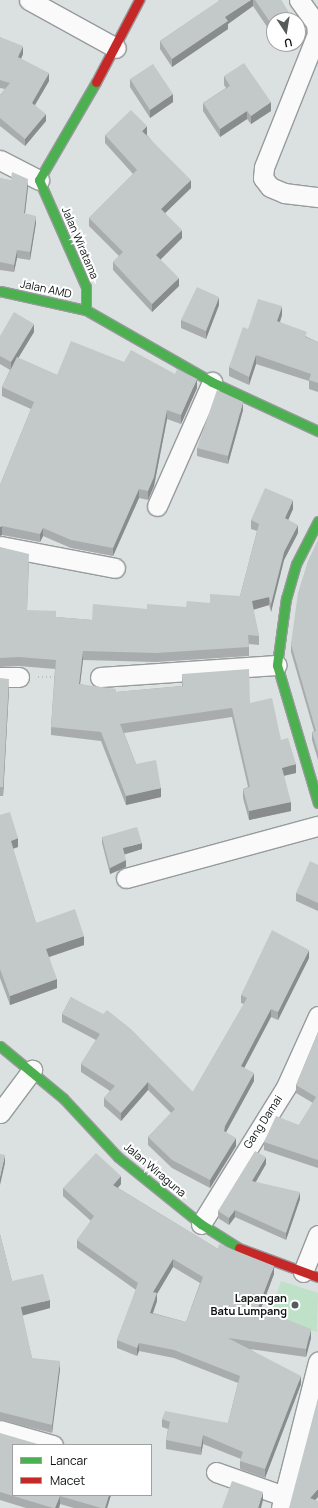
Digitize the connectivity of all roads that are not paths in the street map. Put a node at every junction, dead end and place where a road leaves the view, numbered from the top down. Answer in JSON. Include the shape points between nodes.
{"nodes":[{"id":1,"x":29,"y":0,"type":"edge"},
{"id":2,"x":139,"y":0,"type":"edge"},
{"id":3,"x":299,"y":0,"type":"edge"},
{"id":4,"x":116,"y":48,"type":"junction"},
{"id":5,"x":0,"y":160,"type":"edge"},
{"id":6,"x":39,"y":180,"type":"junction"},
{"id":7,"x":318,"y":197,"type":"edge"},
{"id":8,"x":0,"y":291,"type":"edge"},
{"id":9,"x":86,"y":310,"type":"junction"},
{"id":10,"x":212,"y":382,"type":"junction"},
{"id":11,"x":318,"y":431,"type":"edge"},
{"id":12,"x":157,"y":506,"type":"dead end"},
{"id":13,"x":318,"y":521,"type":"edge"},
{"id":14,"x":0,"y":546,"type":"edge"},
{"id":15,"x":115,"y":568,"type":"dead end"},
{"id":16,"x":277,"y":665,"type":"junction"},
{"id":17,"x":0,"y":677,"type":"edge"},
{"id":18,"x":19,"y":677,"type":"road end"},
{"id":19,"x":100,"y":677,"type":"dead end"},
{"id":20,"x":318,"y":803,"type":"edge"},
{"id":21,"x":318,"y":826,"type":"edge"},
{"id":22,"x":126,"y":878,"type":"dead end"},
{"id":23,"x":318,"y":1016,"type":"edge"},
{"id":24,"x":0,"y":1046,"type":"edge"},
{"id":25,"x":32,"y":1070,"type":"junction"},
{"id":26,"x":0,"y":1113,"type":"edge"},
{"id":27,"x":201,"y":1224,"type":"junction"},
{"id":28,"x":318,"y":1235,"type":"edge"},
{"id":29,"x":311,"y":1275,"type":"edge"},
{"id":30,"x":318,"y":1362,"type":"edge"},
{"id":31,"x":0,"y":1430,"type":"edge"},
{"id":32,"x":49,"y":1444,"type":"edge"},
{"id":33,"x":216,"y":1472,"type":"dead end"},
{"id":34,"x":282,"y":1502,"type":"edge"}],
"edges":[{"from":1,"to":4,"type":"street"},
{"from":2,"to":4,"type":"street"},
{"from":3,"to":7,"type":"street","via":[[316,23],[317,34],[264,167],[264,178],[270,187],[279,191]]},
{"from":4,"to":6,"type":"street"},
{"from":5,"to":6,"type":"street"},
{"from":6,"to":9,"type":"street","name":"Jalan Wiratama","via":[[86,287]]},
{"from":8,"to":9,"type":"street","name":"Jalan AMD"},
{"from":9,"to":10,"type":"street"},
{"from":10,"to":11,"type":"street"},
{"from":10,"to":12,"type":"street"},
{"from":13,"to":16,"type":"street","via":[[296,564],[286,598]]},
{"from":14,"to":15,"type":"street"},
{"from":16,"to":19,"type":"street"},
{"from":16,"to":20,"type":"street"},
{"from":17,"to":18,"type":"street"},
{"from":21,"to":22,"type":"street"},
{"from":23,"to":27,"type":"street","name":"Gang Damai","via":[[286,1087]]},
{"from":24,"to":25,"type":"street","name":"Jalan Wiraguna"},
{"from":25,"to":26,"type":"street"},
{"from":25,"to":27,"type":"street","name":"Jalan Wiraguna","via":[[118,1157]]},
{"from":27,"to":29,"type":"street","name":"Jalan Wiraguna","via":[[239,1248]]},
{"from":28,"to":29,"type":"street"},
{"from":30,"to":34,"type":"street"},
{"from":31,"to":32,"type":"street"},
{"from":33,"to":34,"type":"street"}]}
